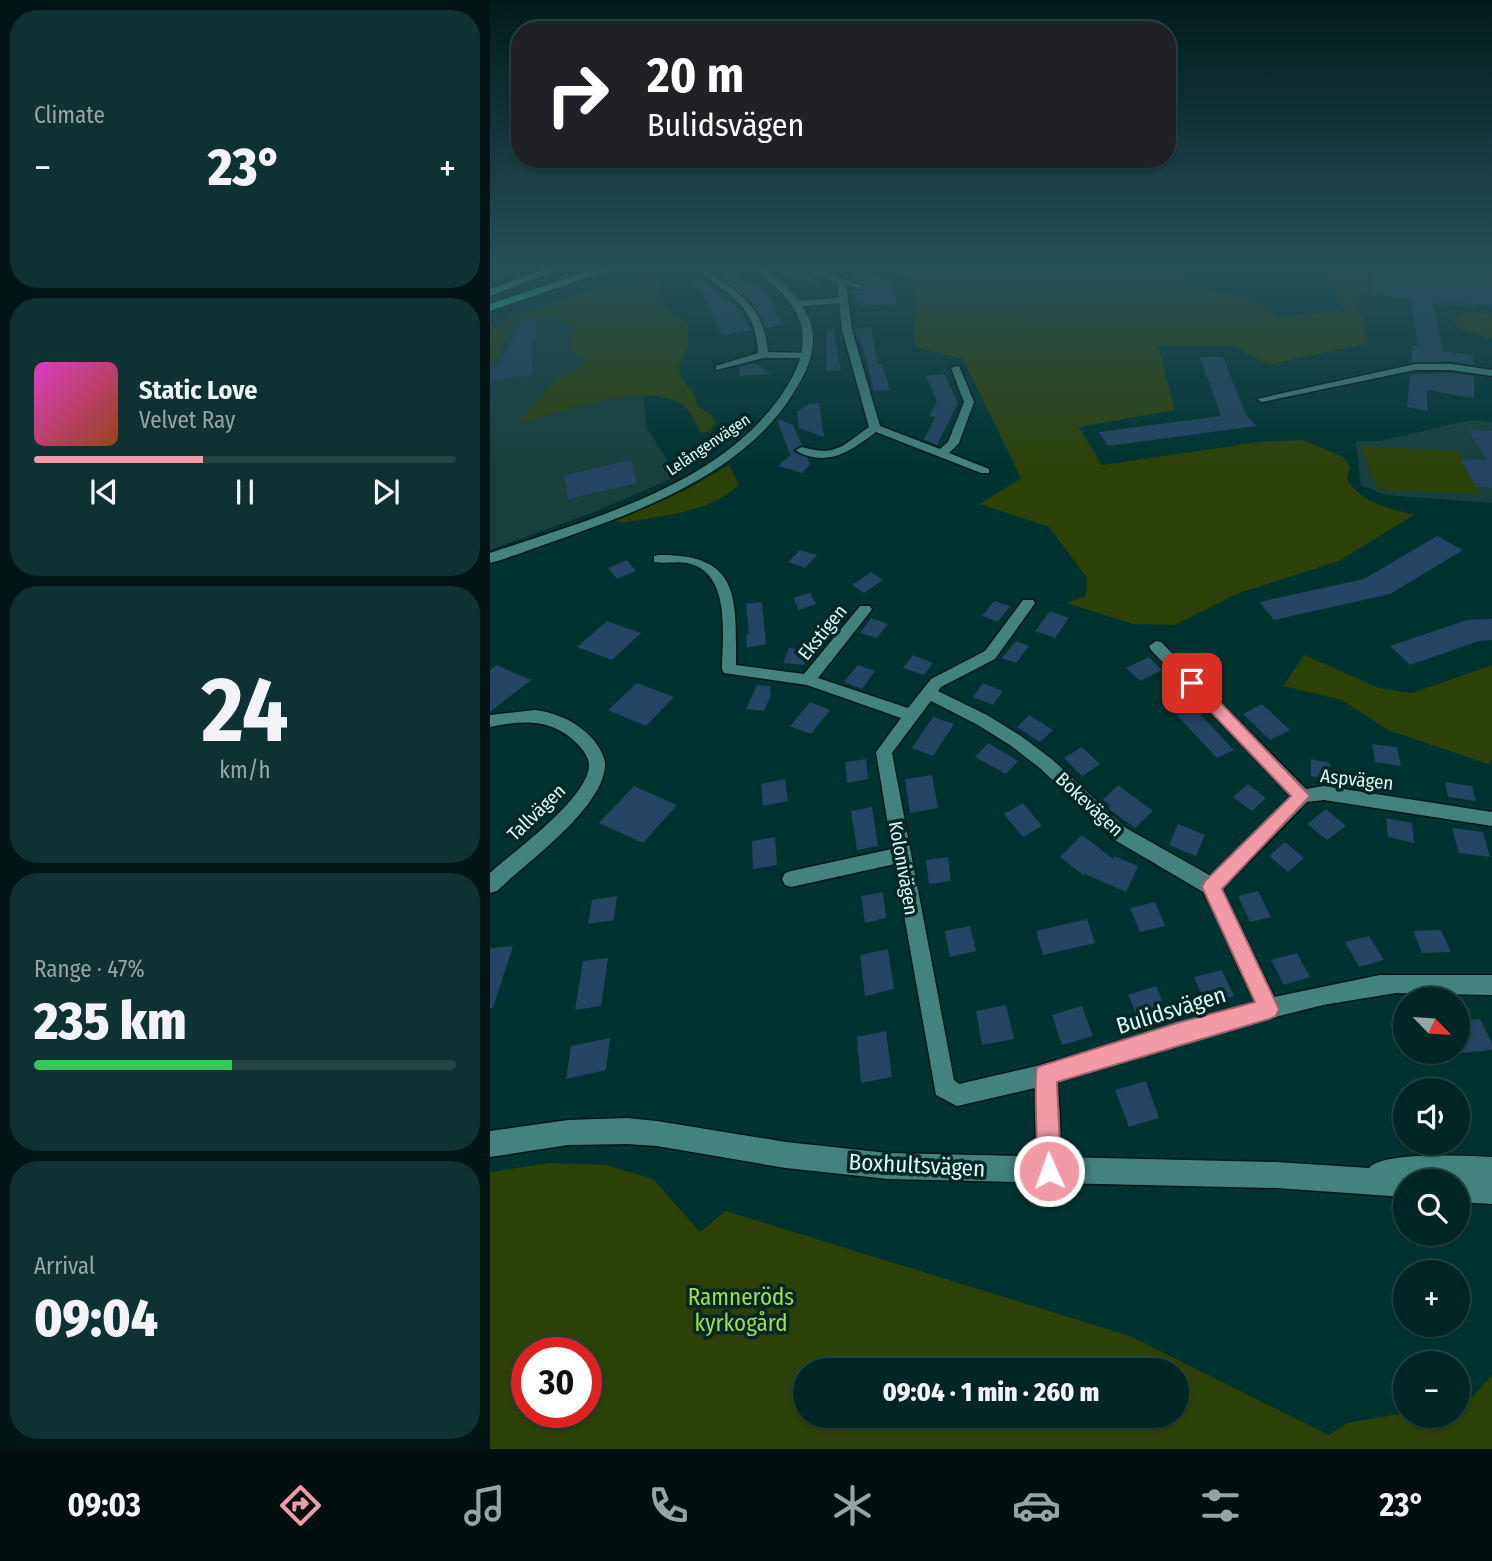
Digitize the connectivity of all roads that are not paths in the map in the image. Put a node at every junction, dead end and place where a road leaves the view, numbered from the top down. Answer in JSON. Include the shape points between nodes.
{"nodes":[{"id":1,"x":763,"y":333,"type":"edge"},
{"id":2,"x":807,"y":333,"type":"edge"},
{"id":3,"x":848,"y":333,"type":"edge"},
{"id":4,"x":763,"y":355,"type":"junction"},
{"id":5,"x":806,"y":356,"type":"junction"},
{"id":6,"x":719,"y":368,"type":"dead end"},
{"id":7,"x":956,"y":368,"type":"dead end"},
{"id":8,"x":1492,"y":373,"type":"edge"},
{"id":9,"x":1262,"y":399,"type":"dead end"},
{"id":10,"x":875,"y":428,"type":"junction"},
{"id":11,"x":802,"y":450,"type":"dead end"},
{"id":12,"x":942,"y":453,"type":"junction"},
{"id":13,"x":985,"y":471,"type":"dead end"},
{"id":14,"x":490,"y":558,"type":"edge"},
{"id":15,"x":659,"y":559,"type":"dead end"},
{"id":16,"x":1028,"y":603,"type":"dead end"},
{"id":17,"x":865,"y":609,"type":"dead end"},
{"id":18,"x":1156,"y":646,"type":"dead end"},
{"id":19,"x":808,"y":680,"type":"junction"},
{"id":20,"x":928,"y":693,"type":"junction"},
{"id":21,"x":911,"y":715,"type":"junction"},
{"id":22,"x":490,"y":721,"type":"edge"},
{"id":23,"x":1302,"y":796,"type":"junction"},
{"id":24,"x":1492,"y":819,"type":"edge"},
{"id":25,"x":901,"y":855,"type":"junction"},
{"id":26,"x":790,"y":879,"type":"dead end"},
{"id":27,"x":490,"y":885,"type":"edge"},
{"id":28,"x":1212,"y":887,"type":"junction"},
{"id":29,"x":1492,"y":985,"type":"edge"},
{"id":30,"x":1269,"y":1009,"type":"junction"},
{"id":31,"x":1045,"y":1075,"type":"junction"},
{"id":32,"x":490,"y":1144,"type":"edge"},
{"id":33,"x":1492,"y":1170,"type":"edge"},
{"id":34,"x":1049,"y":1171,"type":"junction"},
{"id":35,"x":1348,"y":1178,"type":"junction"},
{"id":36,"x":1393,"y":1183,"type":"edge"},
{"id":37,"x":1470,"y":1190,"type":"edge"},
{"id":38,"x":1492,"y":1191,"type":"edge"}],
"edges":[{"from":1,"to":4,"type":"street"},
{"from":2,"to":5,"type":"street","name":"Lelångenvägen"},
{"from":3,"to":10,"type":"street"},
{"from":4,"to":5,"type":"street"},
{"from":4,"to":6,"type":"street"},
{"from":5,"to":14,"type":"street","name":"Lelångenvägen","via":[[778,411],[716,462],[640,503]]},
{"from":7,"to":12,"type":"street","via":[[969,402],[953,443]]},
{"from":8,"to":9,"type":"street","via":[[1415,367]]},
{"from":10,"to":11,"type":"street","via":[[832,457],[814,457]]},
{"from":10,"to":12,"type":"street"},
{"from":12,"to":13,"type":"street"},
{"from":15,"to":19,"type":"street","via":[[691,559],[720,578],[727,593],[729,669]]},
{"from":16,"to":20,"type":"street","name":"Kolonivägen","via":[[990,655],[936,683]]},
{"from":17,"to":19,"type":"street","name":"Ekstigen"},
{"from":18,"to":23,"type":"street"},
{"from":19,"to":21,"type":"street"},
{"from":20,"to":21,"type":"street","name":"Kolonivägen"},
{"from":20,"to":28,"type":"street","name":"Bokevägen","via":[[1013,737],[1107,824],[1149,855]]},
{"from":21,"to":25,"type":"street","name":"Kolonivägen","via":[[884,752]]},
{"from":22,"to":27,"type":"street","name":"Tallvägen","via":[[514,716],[553,718],[584,740],[598,766],[581,799]]},
{"from":23,"to":24,"type":"street","name":"Aspvägen","via":[[1324,793]]},
{"from":23,"to":28,"type":"street","name":"Aspvägen"},
{"from":25,"to":26,"type":"street"},
{"from":25,"to":31,"type":"street","name":"Kolonivägen","via":[[944,1087],[957,1095]]},
{"from":28,"to":30,"type":"street"},
{"from":29,"to":30,"type":"street","name":"Bulidsvägen","via":[[1402,983]]},
{"from":30,"to":31,"type":"street","name":"Bulidsvägen"},
{"from":31,"to":34,"type":"street"},
{"from":32,"to":34,"type":"street","name":"Boxhultsvägen","via":[[585,1130],[649,1133],[804,1158]]},
{"from":33,"to":35,"type":"street","name":"Boxhultsvägen","via":[[1427,1168]]},
{"from":34,"to":35,"type":"street","name":"Boxhultsvägen"},
{"from":35,"to":36,"type":"street","name":"Boxhultsvägen"},
{"from":37,"to":38,"type":"street"}]}
